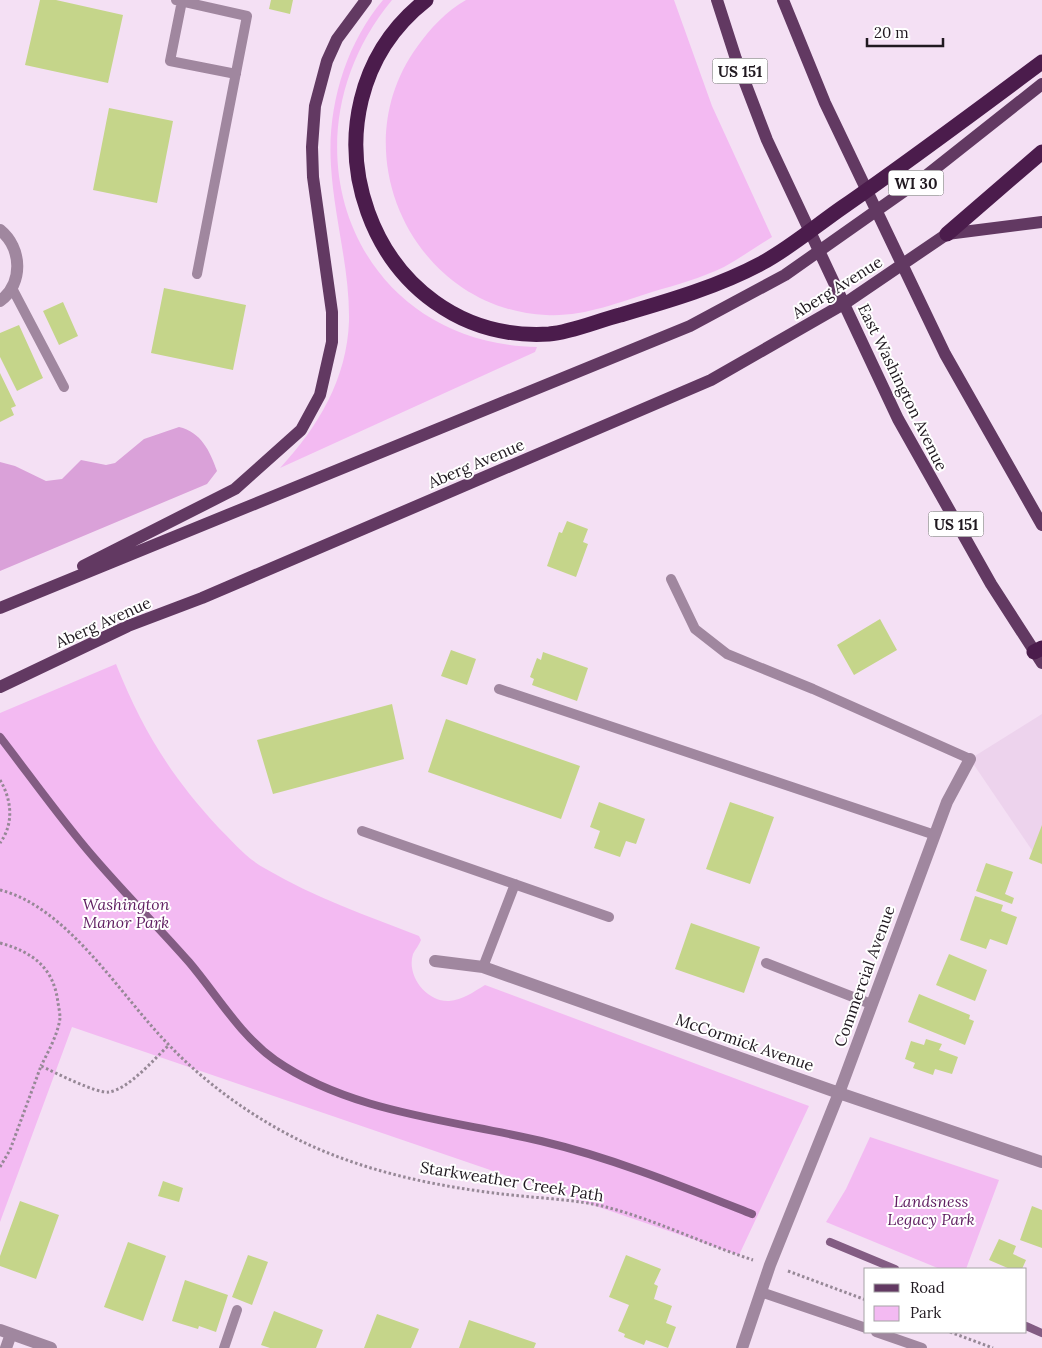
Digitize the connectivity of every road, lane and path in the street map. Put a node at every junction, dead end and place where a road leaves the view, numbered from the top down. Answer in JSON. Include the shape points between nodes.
{"nodes":[{"id":1,"x":366,"y":0,"type":"edge"},
{"id":2,"x":426,"y":0,"type":"edge"},
{"id":3,"x":717,"y":0,"type":"edge"},
{"id":4,"x":783,"y":0,"type":"edge"},
{"id":5,"x":179,"y":1,"type":"edge"},
{"id":6,"x":1042,"y":62,"type":"edge"},
{"id":7,"x":236,"y":74,"type":"junction"},
{"id":8,"x":1042,"y":84,"type":"edge"},
{"id":9,"x":1042,"y":152,"type":"edge"},
{"id":10,"x":1042,"y":222,"type":"edge"},
{"id":11,"x":0,"y":230,"type":"edge"},
{"id":12,"x":946,"y":234,"type":"junction"},
{"id":13,"x":197,"y":274,"type":"dead end"},
{"id":14,"x":12,"y":288,"type":"junction"},
{"id":15,"x":0,"y":301,"type":"edge"},
{"id":16,"x":64,"y":387,"type":"dead end"},
{"id":17,"x":1027,"y":502,"type":"junction"},
{"id":18,"x":1042,"y":511,"type":"edge"},
{"id":19,"x":1042,"y":525,"type":"edge"},
{"id":20,"x":671,"y":579,"type":"dead end"},
{"id":21,"x":2,"y":607,"type":"edge"},
{"id":22,"x":1040,"y":651,"type":"edge"},
{"id":23,"x":0,"y":687,"type":"edge"},
{"id":24,"x":499,"y":689,"type":"dead end"},
{"id":25,"x":970,"y":758,"type":"joint"},
{"id":26,"x":0,"y":780,"type":"edge"},
{"id":27,"x":362,"y":831,"type":"dead end"},
{"id":28,"x":935,"y":834,"type":"junction"},
{"id":29,"x":0,"y":843,"type":"edge"},
{"id":30,"x":515,"y":884,"type":"junction"},
{"id":31,"x":0,"y":890,"type":"edge"},
{"id":32,"x":609,"y":917,"type":"dead end"},
{"id":33,"x":0,"y":943,"type":"edge"},
{"id":34,"x":435,"y":961,"type":"dead end"},
{"id":35,"x":766,"y":963,"type":"dead end"},
{"id":36,"x":483,"y":968,"type":"junction"},
{"id":37,"x":872,"y":1004,"type":"junction"},
{"id":38,"x":169,"y":1045,"type":"junction"},
{"id":39,"x":41,"y":1066,"type":"junction"},
{"id":40,"x":838,"y":1093,"type":"junction"},
{"id":41,"x":1042,"y":1162,"type":"edge"},
{"id":42,"x":0,"y":1167,"type":"edge"},
{"id":43,"x":770,"y":1266,"type":"junction"},
{"id":44,"x":761,"y":1292,"type":"junction"},
{"id":45,"x":864,"y":1299,"type":"edge"},
{"id":46,"x":237,"y":1310,"type":"dead end"},
{"id":47,"x":864,"y":1327,"type":"edge"},
{"id":48,"x":6,"y":1332,"type":"edge"},
{"id":49,"x":879,"y":1333,"type":"edge"},
{"id":50,"x":953,"y":1333,"type":"edge"},
{"id":51,"x":6,"y":1348,"type":"edge"},
{"id":52,"x":51,"y":1348,"type":"edge"},
{"id":53,"x":224,"y":1348,"type":"edge"},
{"id":54,"x":742,"y":1348,"type":"edge"},
{"id":55,"x":922,"y":1348,"type":"edge"},
{"id":56,"x":993,"y":1348,"type":"edge"}],
"edges":[{"from":1,"to":21,"type":"main road","via":[[334,47],[315,106],[313,177],[332,312],[332,342],[320,394],[301,430],[235,489]]},
{"from":2,"to":6,"type":"highway","via":[[400,23],[365,84],[355,153],[362,200],[386,251],[419,290],[468,320],[520,333],[552,334],[631,312],[710,288],[763,263],[910,161]]},
{"from":3,"to":22,"type":"main road","name":"East Washington Avenue","number":"US 151","via":[[767,140],[886,393],[991,584]]},
{"from":4,"to":17,"type":"main road","via":[[824,103],[945,354]]},
{"from":5,"to":7,"type":"lane","via":[[170,61]]},
{"from":5,"to":7,"type":"lane","via":[[247,16]]},
{"from":7,"to":13,"type":"lane"},
{"from":8,"to":21,"type":"main road","number":"WI 30","via":[[927,175],[785,275],[690,326]]},
{"from":9,"to":12,"type":"highway"},
{"from":10,"to":12,"type":"main road"},
{"from":11,"to":14,"type":"street","via":[[14,247],[18,261]]},
{"from":12,"to":23,"type":"main road","name":"Aberg Avenue","via":[[847,302],[711,380],[202,598],[128,626]]},
{"from":14,"to":15,"type":"street"},
{"from":14,"to":16,"type":"lane"},
{"from":17,"to":18,"type":"main road"},
{"from":17,"to":19,"type":"main road"},
{"from":20,"to":25,"type":"lane","via":[[695,629],[727,654]]},
{"from":24,"to":28,"type":"lane"},
{"from":25,"to":28,"type":"street","name":"Commercial Avenue"},
{"from":26,"to":29,"type":"path","via":[[8,797],[10,812],[8,830]]},
{"from":27,"to":30,"type":"lane"},
{"from":28,"to":37,"type":"street","name":"Commercial Avenue"},
{"from":30,"to":32,"type":"lane"},
{"from":30,"to":36,"type":"lane"},
{"from":31,"to":38,"type":"path","name":"Starkweather Creek Path","via":[[37,905],[85,946]]},
{"from":33,"to":39,"type":"path","via":[[39,961],[56,984],[60,1018]]},
{"from":34,"to":36,"type":"street","name":"McCormick Avenue"},
{"from":35,"to":37,"type":"lane"},
{"from":36,"to":40,"type":"street","name":"McCormick Avenue"},
{"from":37,"to":40,"type":"street","name":"Commercial Avenue"},
{"from":38,"to":39,"type":"path","via":[[124,1086],[108,1092]]},
{"from":38,"to":43,"type":"path","name":"Starkweather Creek Path","via":[[249,1112],[302,1141],[376,1170],[438,1185],[605,1206]]},
{"from":39,"to":42,"type":"path","via":[[10,1150]]},
{"from":40,"to":41,"type":"street","name":"McCormick Avenue"},
{"from":40,"to":43,"type":"street","name":"Commercial Avenue"},
{"from":43,"to":44,"type":"street","name":"Commercial Avenue"},
{"from":43,"to":45,"type":"path","name":"Starkweather Creek Path"},
{"from":44,"to":47,"type":"lane"},
{"from":44,"to":54,"type":"street","name":"Commercial Avenue"},
{"from":46,"to":53,"type":"lane"},
{"from":48,"to":51,"type":"street"},
{"from":48,"to":52,"type":"street"},
{"from":49,"to":55,"type":"lane"},
{"from":50,"to":56,"type":"path"}]}
